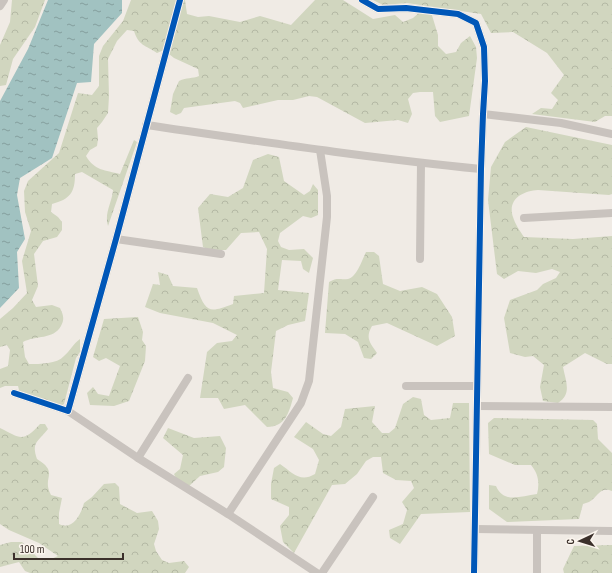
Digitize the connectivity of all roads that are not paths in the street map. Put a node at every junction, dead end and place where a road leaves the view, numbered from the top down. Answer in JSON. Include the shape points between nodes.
{"nodes":[{"id":1,"x":4,"y":0,"type":"edge"},
{"id":2,"x":180,"y":0,"type":"edge"},
{"id":3,"x":362,"y":0,"type":"edge"},
{"id":4,"x":0,"y":6,"type":"edge"},
{"id":5,"x":483,"y":114,"type":"junction"},
{"id":6,"x":146,"y":125,"type":"junction"},
{"id":7,"x":612,"y":134,"type":"edge"},
{"id":8,"x":320,"y":150,"type":"junction"},
{"id":9,"x":421,"y":163,"type":"junction"},
{"id":10,"x":481,"y":169,"type":"junction"},
{"id":11,"x":612,"y":213,"type":"edge"},
{"id":12,"x":524,"y":218,"type":"dead end"},
{"id":13,"x":116,"y":239,"type":"junction"},
{"id":14,"x":221,"y":254,"type":"dead end"},
{"id":15,"x":420,"y":259,"type":"dead end"},
{"id":16,"x":188,"y":378,"type":"dead end"},
{"id":17,"x":406,"y":386,"type":"dead end"},
{"id":18,"x":477,"y":386,"type":"junction"},
{"id":19,"x":14,"y":393,"type":"dead end"},
{"id":20,"x":477,"y":406,"type":"junction"},
{"id":21,"x":612,"y":407,"type":"edge"},
{"id":22,"x":68,"y":411,"type":"junction"},
{"id":23,"x":138,"y":458,"type":"junction"},
{"id":24,"x":373,"y":498,"type":"dead end"},
{"id":25,"x":228,"y":514,"type":"junction"},
{"id":26,"x":476,"y":529,"type":"junction"},
{"id":27,"x":537,"y":530,"type":"junction"},
{"id":28,"x":612,"y":531,"type":"edge"},
{"id":29,"x":317,"y":573,"type":"edge"},
{"id":30,"x":322,"y":573,"type":"edge"},
{"id":31,"x":474,"y":573,"type":"edge"},
{"id":32,"x":537,"y":573,"type":"edge"}],
"edges":[{"from":1,"to":4,"type":"street"},
{"from":2,"to":6,"type":"street"},
{"from":3,"to":5,"type":"street","via":[[378,9],[406,8],[458,14],[476,23],[484,47],[486,81]]},
{"from":5,"to":7,"type":"street","via":[[561,123]]},
{"from":5,"to":10,"type":"street"},
{"from":6,"to":8,"type":"street"},
{"from":6,"to":13,"type":"street"},
{"from":8,"to":9,"type":"street"},
{"from":8,"to":25,"type":"street","via":[[327,196],[327,217],[306,392]]},
{"from":9,"to":10,"type":"street"},
{"from":9,"to":15,"type":"street"},
{"from":10,"to":18,"type":"street"},
{"from":11,"to":12,"type":"street"},
{"from":13,"to":14,"type":"street"},
{"from":13,"to":22,"type":"street"},
{"from":16,"to":23,"type":"street"},
{"from":17,"to":18,"type":"street"},
{"from":18,"to":20,"type":"street"},
{"from":19,"to":22,"type":"street"},
{"from":20,"to":21,"type":"street"},
{"from":20,"to":26,"type":"street"},
{"from":22,"to":23,"type":"street"},
{"from":23,"to":25,"type":"street"},
{"from":24,"to":30,"type":"street"},
{"from":25,"to":29,"type":"street"},
{"from":26,"to":27,"type":"street"},
{"from":26,"to":31,"type":"street"},
{"from":27,"to":28,"type":"street"},
{"from":27,"to":32,"type":"street"}]}
